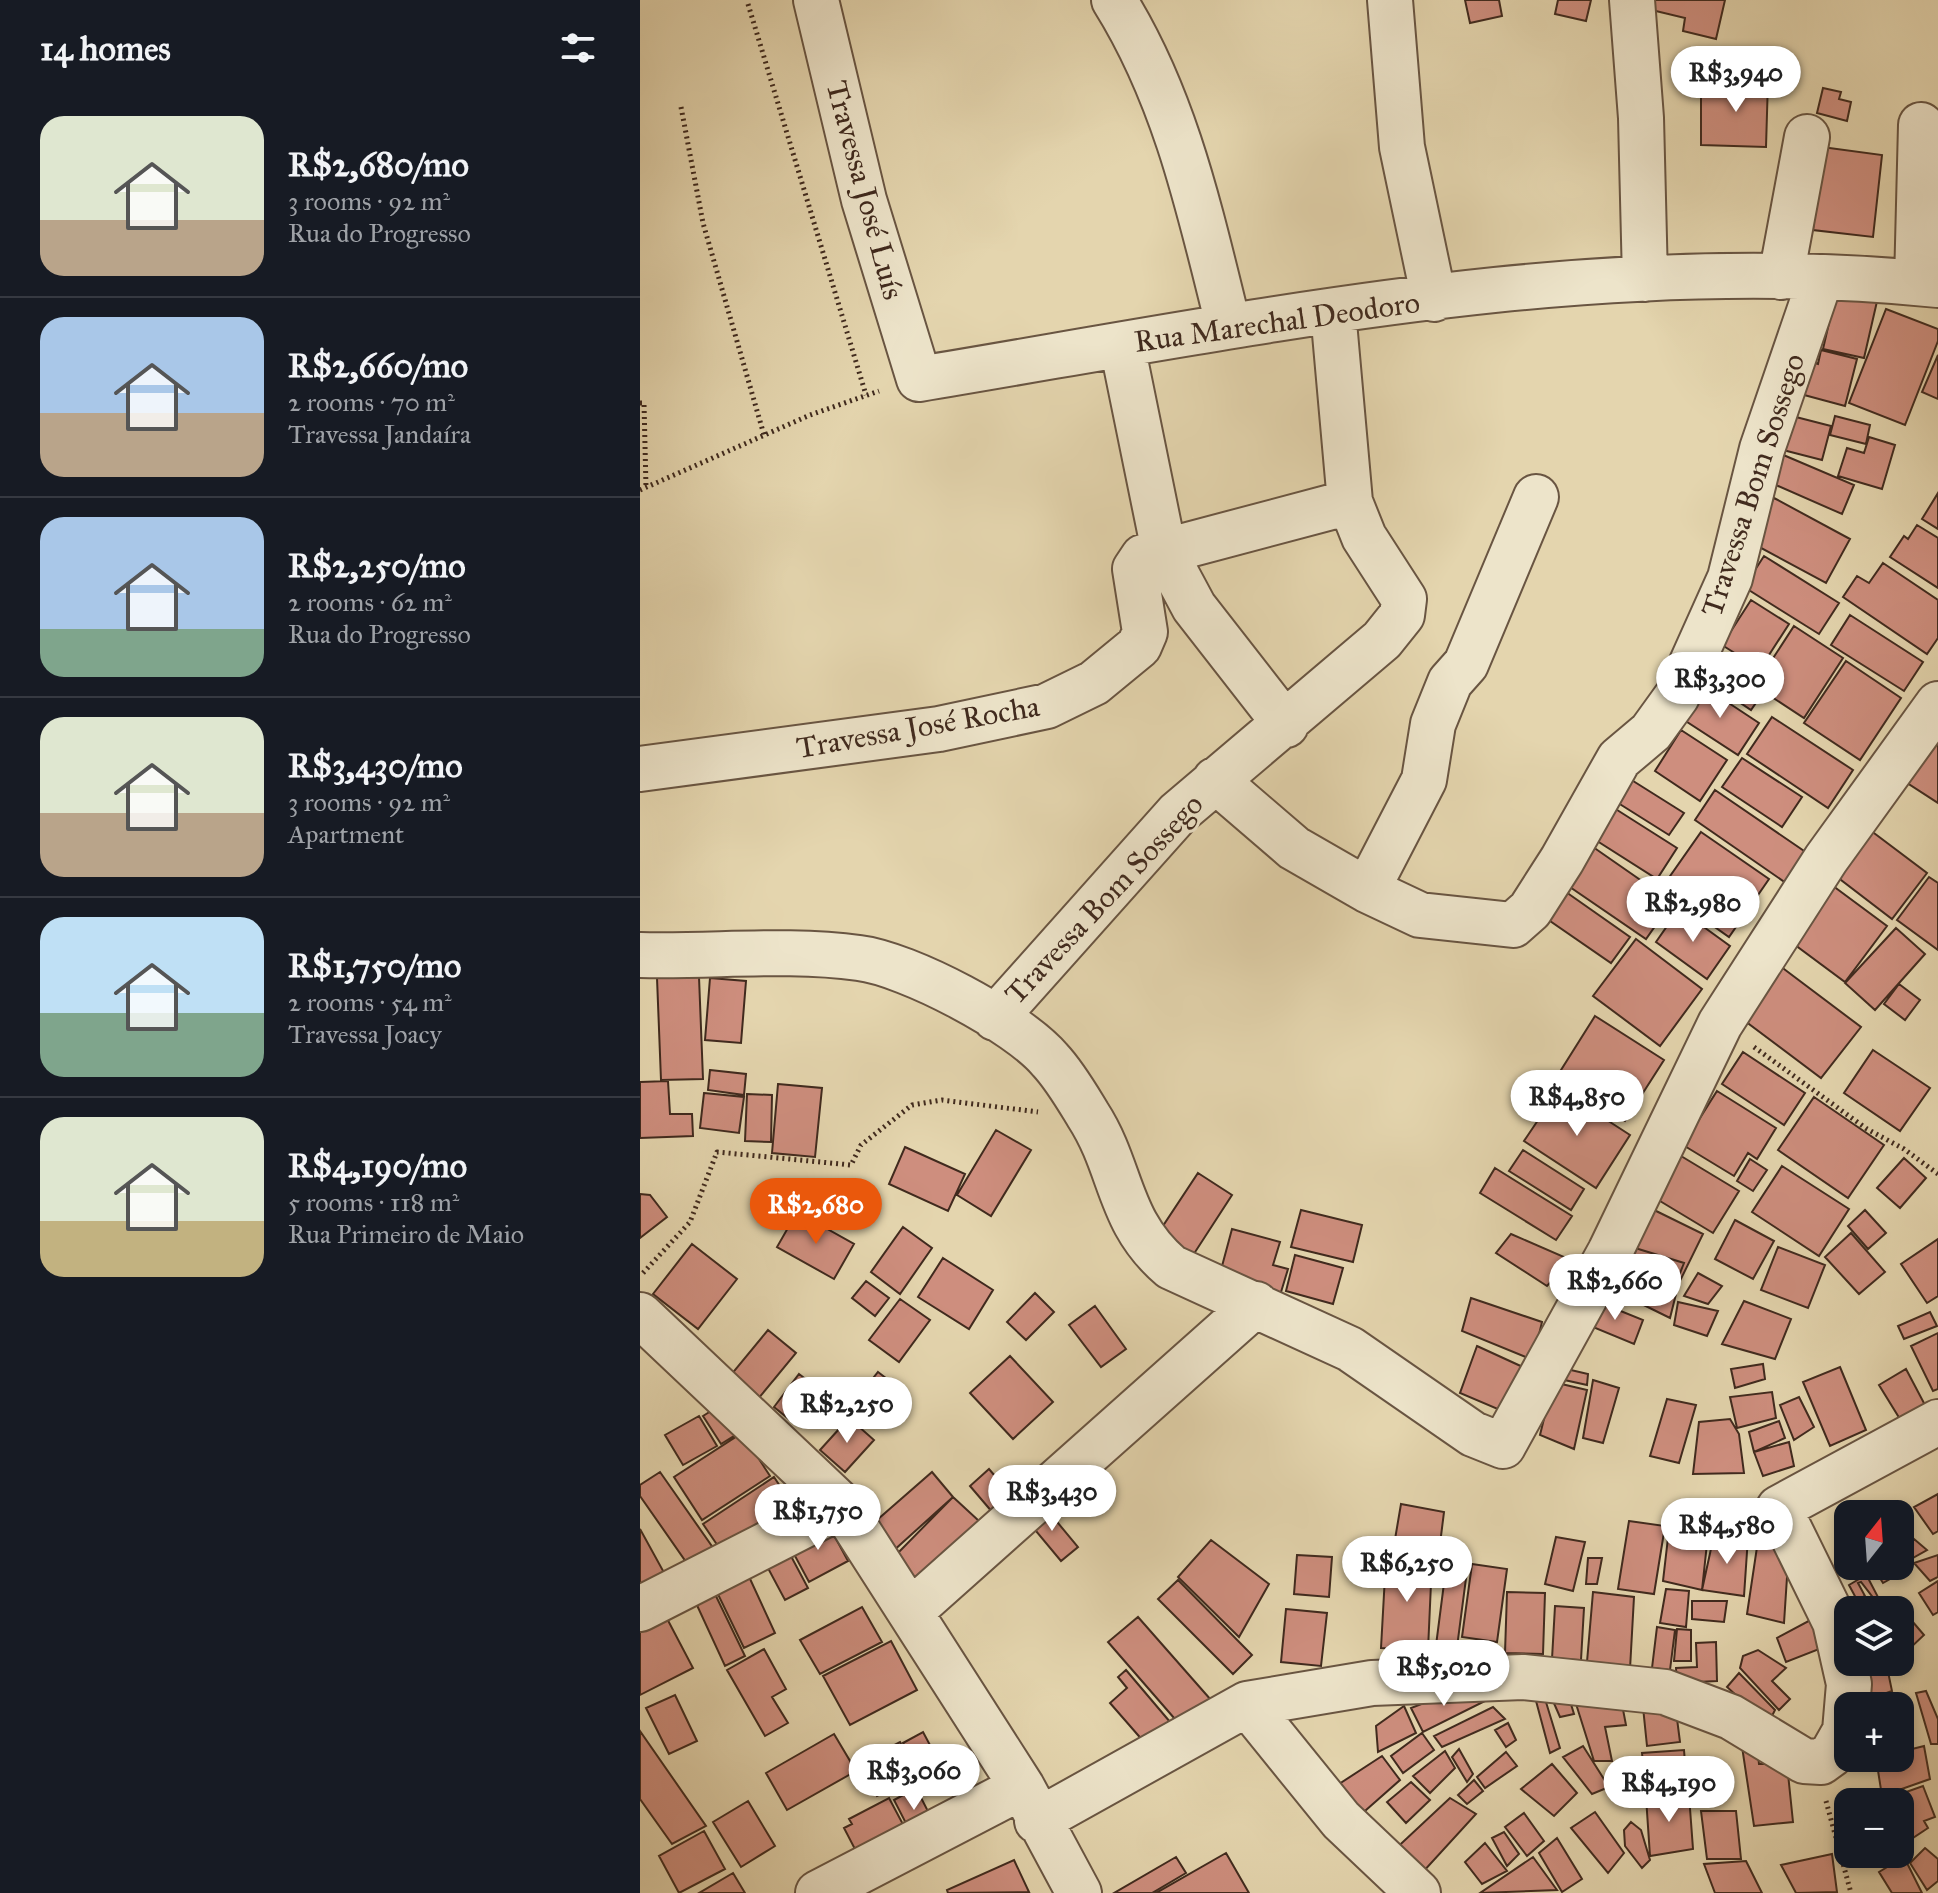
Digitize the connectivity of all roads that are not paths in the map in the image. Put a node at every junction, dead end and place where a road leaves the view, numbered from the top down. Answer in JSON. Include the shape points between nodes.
{"nodes":[{"id":1,"x":816,"y":0,"type":"edge"},
{"id":2,"x":1114,"y":0,"type":"edge"},
{"id":3,"x":1390,"y":0,"type":"edge"},
{"id":4,"x":1632,"y":0,"type":"edge"},
{"id":5,"x":1921,"y":125,"type":"dead end"},
{"id":6,"x":1807,"y":137,"type":"dead end"},
{"id":7,"x":1801,"y":278,"type":"junction"},
{"id":8,"x":1645,"y":279,"type":"junction"},
{"id":9,"x":1927,"y":284,"type":"edge"},
{"id":10,"x":1434,"y":299,"type":"junction"},
{"id":11,"x":1333,"y":311,"type":"junction"},
{"id":12,"x":1228,"y":324,"type":"junction"},
{"id":13,"x":1122,"y":345,"type":"junction"},
{"id":14,"x":919,"y":379,"type":"joint"},
{"id":15,"x":1536,"y":497,"type":"dead end"},
{"id":16,"x":1350,"y":502,"type":"junction"},
{"id":17,"x":1152,"y":556,"type":"junction"},
{"id":18,"x":1938,"y":704,"type":"edge"},
{"id":19,"x":1286,"y":725,"type":"junction"},
{"id":20,"x":640,"y":769,"type":"edge"},
{"id":21,"x":1215,"y":780,"type":"junction"},
{"id":22,"x":1367,"y":890,"type":"junction"},
{"id":23,"x":640,"y":955,"type":"edge"},
{"id":24,"x":995,"y":1018,"type":"junction"},
{"id":25,"x":1256,"y":1304,"type":"junction"},
{"id":26,"x":640,"y":1315,"type":"edge"},
{"id":27,"x":1938,"y":1422,"type":"edge"},
{"id":28,"x":842,"y":1506,"type":"junction"},
{"id":29,"x":640,"y":1609,"type":"edge"},
{"id":30,"x":910,"y":1612,"type":"junction"},
{"id":31,"x":1247,"y":1704,"type":"junction"},
{"id":32,"x":1029,"y":1804,"type":"junction"},
{"id":33,"x":818,"y":1893,"type":"edge"},
{"id":34,"x":1079,"y":1893,"type":"edge"},
{"id":35,"x":1418,"y":1893,"type":"edge"}],
"edges":[{"from":1,"to":14,"type":"street","name":"Travessa José Luís","via":[[864,200]]},
{"from":2,"to":12,"type":"street","via":[[1182,145]]},
{"from":3,"to":10,"type":"street","via":[[1402,147]]},
{"from":4,"to":8,"type":"street"},
{"from":5,"to":9,"type":"street"},
{"from":6,"to":7,"type":"street","name":"Travessa Bom Sossego"},
{"from":7,"to":8,"type":"street","name":"Rua Marechal Deodoro"},
{"from":7,"to":9,"type":"street","name":"Rua Marechal Deodoro"},
{"from":7,"to":22,"type":"street","name":"Travessa Bom Sossego","via":[[1730,578],[1677,696],[1651,732],[1619,759],[1530,910],[1513,925],[1483,923],[1420,915]]},
{"from":8,"to":10,"type":"street","name":"Rua Marechal Deodoro"},
{"from":10,"to":11,"type":"street","name":"Rua Marechal Deodoro"},
{"from":11,"to":12,"type":"street","name":"Rua Marechal Deodoro"},
{"from":11,"to":16,"type":"street"},
{"from":12,"to":13,"type":"street","name":"Rua Marechal Deodoro"},
{"from":13,"to":14,"type":"street","name":"Rua Marechal Deodoro"},
{"from":13,"to":17,"type":"street","name":"Travessa José Rocha"},
{"from":15,"to":22,"type":"street","via":[[1466,664],[1450,682],[1440,706],[1424,780]]},
{"from":16,"to":17,"type":"street"},
{"from":16,"to":19,"type":"street","name":"Travessa Bom Sossego","via":[[1381,567],[1404,599],[1402,615],[1382,640]]},
{"from":17,"to":19,"type":"street","name":"Travessa José Rocha"},
{"from":17,"to":20,"type":"street","name":"Travessa José Rocha","via":[[1135,569],[1145,632],[1139,646],[1094,683],[1047,706],[939,729]]},
{"from":18,"to":25,"type":"street","via":[[1826,859],[1720,1024],[1610,1252],[1503,1446],[1473,1434],[1350,1349]]},
{"from":19,"to":21,"type":"street","name":"Travessa Bom Sossego"},
{"from":21,"to":22,"type":"street","name":"Travessa Bom Sossego","via":[[1294,848]]},
{"from":21,"to":24,"type":"street","name":"Travessa Bom Sossego","via":[[1178,813]]},
{"from":23,"to":24,"type":"street","via":[[860,958],[909,971]]},
{"from":24,"to":25,"type":"street","via":[[1050,1058],[1091,1118],[1135,1227],[1151,1250],[1171,1267]]},
{"from":25,"to":30,"type":"street"},
{"from":26,"to":28,"type":"street"},
{"from":27,"to":31,"type":"street","via":[[1779,1508],[1835,1622],[1849,1684],[1841,1743],[1815,1763],[1708,1707],[1665,1692],[1613,1684],[1523,1677],[1372,1683]]},
{"from":28,"to":29,"type":"street"},
{"from":28,"to":30,"type":"street"},
{"from":30,"to":32,"type":"street"},
{"from":31,"to":32,"type":"street"},
{"from":31,"to":35,"type":"street","via":[[1341,1820]]},
{"from":32,"to":33,"type":"street"},
{"from":32,"to":34,"type":"street"}]}
